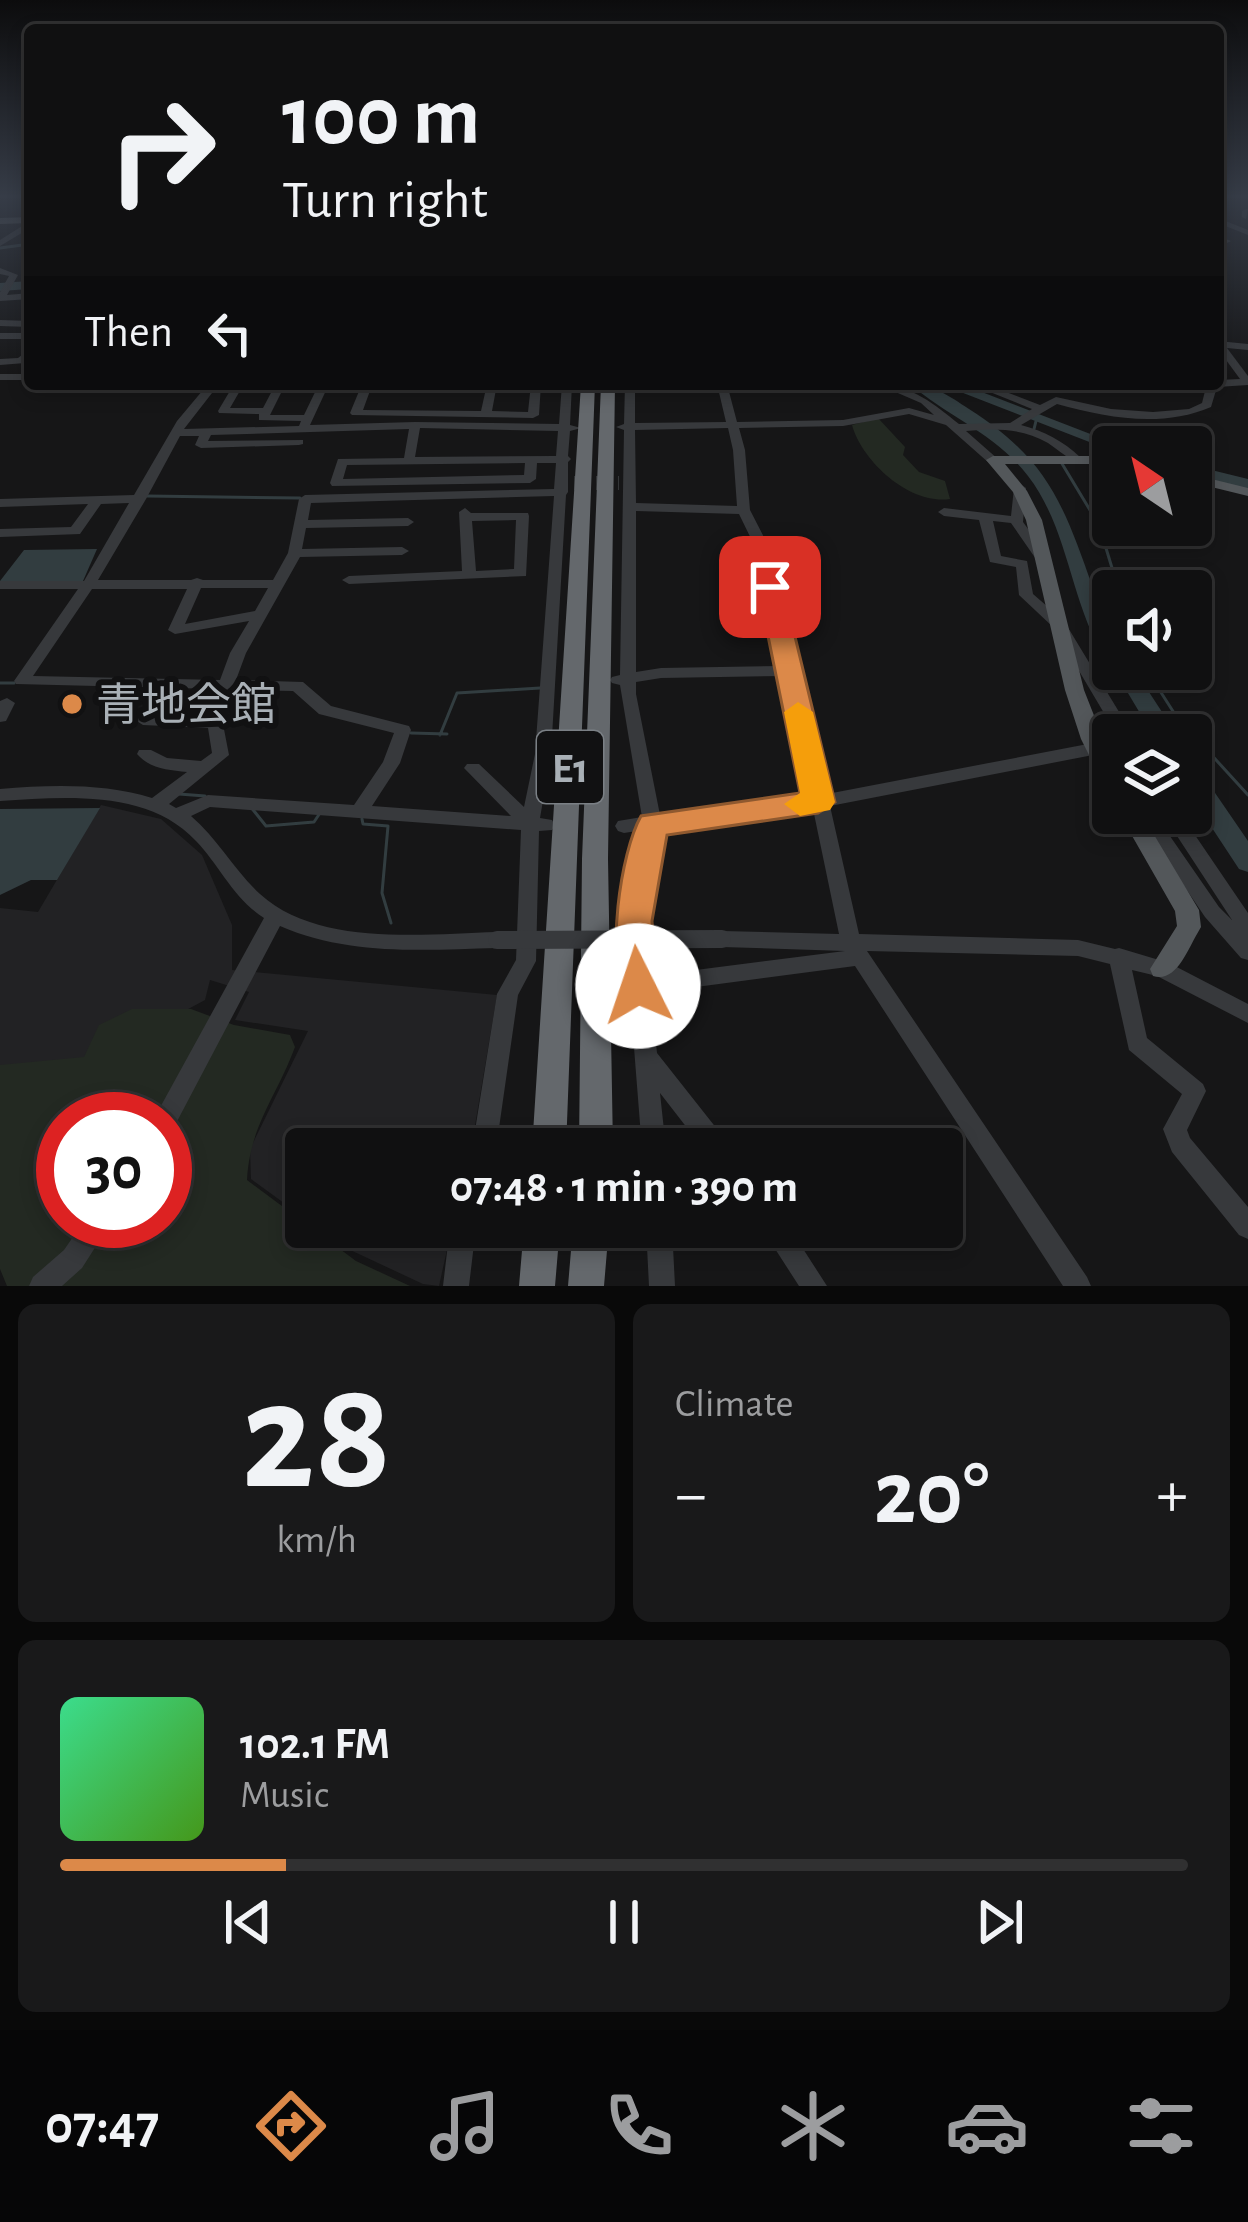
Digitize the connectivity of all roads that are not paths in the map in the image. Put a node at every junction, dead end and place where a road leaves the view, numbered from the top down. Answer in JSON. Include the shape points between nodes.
{"nodes":[{"id":1,"x":0,"y":271,"type":"edge"},
{"id":2,"x":24,"y":273,"type":"edge"},
{"id":3,"x":13,"y":276,"type":"junction"},
{"id":4,"x":2,"y":296,"type":"edge"},
{"id":5,"x":1224,"y":352,"type":"edge"},
{"id":6,"x":1248,"y":382,"type":"edge"},
{"id":7,"x":209,"y":390,"type":"edge"},
{"id":8,"x":236,"y":390,"type":"edge"},
{"id":9,"x":277,"y":390,"type":"edge"},
{"id":10,"x":321,"y":390,"type":"edge"},
{"id":11,"x":365,"y":390,"type":"edge"},
{"id":12,"x":417,"y":390,"type":"edge"},
{"id":13,"x":491,"y":390,"type":"edge"},
{"id":14,"x":536,"y":390,"type":"edge"},
{"id":15,"x":574,"y":390,"type":"edge"},
{"id":16,"x":574,"y":390,"type":"edge"},
{"id":17,"x":608,"y":390,"type":"edge"},
{"id":18,"x":629,"y":390,"type":"edge"},
{"id":19,"x":724,"y":390,"type":"edge"},
{"id":20,"x":898,"y":390,"type":"edge"},
{"id":21,"x":990,"y":390,"type":"edge"},
{"id":22,"x":1058,"y":390,"type":"edge"},
{"id":23,"x":1209,"y":390,"type":"edge"},
{"id":24,"x":1056,"y":400,"type":"junction"},
{"id":25,"x":1036,"y":409,"type":"junction"},
{"id":26,"x":267,"y":410,"type":"junction"},
{"id":27,"x":404,"y":412,"type":"junction"},
{"id":28,"x":485,"y":415,"type":"junction"},
{"id":29,"x":1016,"y":422,"type":"junction"},
{"id":30,"x":415,"y":425,"type":"junction"},
{"id":31,"x":734,"y":426,"type":"junction"},
{"id":32,"x":960,"y":426,"type":"junction"},
{"id":33,"x":624,"y":427,"type":"junction"},
{"id":34,"x":572,"y":428,"type":"junction"},
{"id":35,"x":177,"y":433,"type":"junction"},
{"id":36,"x":302,"y":435,"type":"junction"},
{"id":37,"x":1074,"y":457,"type":"junction"},
{"id":38,"x":1092,"y":458,"type":"edge"},
{"id":39,"x":565,"y":459,"type":"junction"},
{"id":40,"x":1001,"y":459,"type":"junction"},
{"id":41,"x":409,"y":460,"type":"junction"},
{"id":42,"x":531,"y":460,"type":"junction"},
{"id":43,"x":464,"y":461,"type":"junction"},
{"id":44,"x":1212,"y":483,"type":"edge"},
{"id":45,"x":567,"y":486,"type":"junction"},
{"id":46,"x":464,"y":488,"type":"junction"},
{"id":47,"x":1021,"y":488,"type":"junction"},
{"id":48,"x":409,"y":492,"type":"junction"},
{"id":49,"x":1248,"y":492,"type":"edge"},
{"id":50,"x":140,"y":499,"type":"junction"},
{"id":51,"x":97,"y":500,"type":"junction"},
{"id":52,"x":1,"y":504,"type":"edge"},
{"id":53,"x":629,"y":507,"type":"junction"},
{"id":54,"x":744,"y":510,"type":"junction"},
{"id":55,"x":944,"y":512,"type":"dead end"},
{"id":56,"x":985,"y":516,"type":"junction"},
{"id":57,"x":466,"y":517,"type":"junction"},
{"id":58,"x":1017,"y":520,"type":"junction"},
{"id":59,"x":408,"y":522,"type":"junction"},
{"id":60,"x":302,"y":524,"type":"junction"},
{"id":61,"x":0,"y":533,"type":"edge"},
{"id":62,"x":402,"y":550,"type":"junction"},
{"id":63,"x":295,"y":553,"type":"junction"},
{"id":64,"x":1046,"y":560,"type":"junction"},
{"id":65,"x":469,"y":575,"type":"junction"},
{"id":66,"x":396,"y":576,"type":"junction"},
{"id":67,"x":349,"y":580,"type":"dead end"},
{"id":68,"x":197,"y":582,"type":"junction"},
{"id":69,"x":275,"y":584,"type":"junction"},
{"id":70,"x":0,"y":585,"type":"edge"},
{"id":71,"x":88,"y":585,"type":"junction"},
{"id":72,"x":258,"y":615,"type":"junction"},
{"id":73,"x":1059,"y":624,"type":"junction"},
{"id":74,"x":790,"y":671,"type":"junction"},
{"id":75,"x":624,"y":679,"type":"junction"},
{"id":76,"x":230,"y":684,"type":"junction"},
{"id":77,"x":1113,"y":714,"type":"edge"},
{"id":78,"x":143,"y":720,"type":"dead end"},
{"id":79,"x":216,"y":723,"type":"junction"},
{"id":80,"x":1092,"y":742,"type":"edge"},
{"id":81,"x":1092,"y":749,"type":"edge"},
{"id":82,"x":145,"y":754,"type":"dead end"},
{"id":83,"x":200,"y":767,"type":"junction"},
{"id":84,"x":473,"y":768,"type":"dead end"},
{"id":85,"x":0,"y":795,"type":"edge"},
{"id":86,"x":818,"y":802,"type":"junction"},
{"id":87,"x":154,"y":806,"type":"junction"},
{"id":88,"x":358,"y":812,"type":"junction"},
{"id":89,"x":176,"y":815,"type":"junction"},
{"id":90,"x":538,"y":825,"type":"junction"},
{"id":91,"x":652,"y":825,"type":"junction"},
{"id":92,"x":624,"y":826,"type":"dead end"},
{"id":93,"x":1142,"y":834,"type":"edge"},
{"id":94,"x":1158,"y":834,"type":"edge"},
{"id":95,"x":1185,"y":834,"type":"edge"},
{"id":96,"x":275,"y":916,"type":"junction"},
{"id":97,"x":1248,"y":929,"type":"edge"},
{"id":98,"x":855,"y":950,"type":"junction"},
{"id":99,"x":1248,"y":952,"type":"edge"},
{"id":100,"x":1119,"y":956,"type":"junction"},
{"id":101,"x":1162,"y":969,"type":"junction"},
{"id":102,"x":638,"y":986,"type":"junction"},
{"id":103,"x":1248,"y":1014,"type":"edge"},
{"id":104,"x":647,"y":1058,"type":"junction"},
{"id":105,"x":181,"y":1092,"type":"edge"},
{"id":106,"x":487,"y":1128,"type":"edge"},
{"id":107,"x":550,"y":1128,"type":"edge"},
{"id":108,"x":596,"y":1128,"type":"edge"},
{"id":109,"x":652,"y":1128,"type":"edge"},
{"id":110,"x":702,"y":1128,"type":"edge"},
{"id":111,"x":1248,"y":1226,"type":"edge"},
{"id":112,"x":81,"y":1248,"type":"edge"},
{"id":113,"x":461,"y":1248,"type":"edge"},
{"id":114,"x":540,"y":1248,"type":"edge"},
{"id":115,"x":589,"y":1248,"type":"edge"},
{"id":116,"x":660,"y":1248,"type":"edge"},
{"id":117,"x":788,"y":1248,"type":"edge"},
{"id":118,"x":42,"y":1286,"type":"edge"},
{"id":119,"x":456,"y":1286,"type":"edge"},
{"id":120,"x":537,"y":1286,"type":"edge"},
{"id":121,"x":586,"y":1286,"type":"edge"},
{"id":122,"x":662,"y":1286,"type":"edge"},
{"id":123,"x":814,"y":1286,"type":"edge"},
{"id":124,"x":1078,"y":1286,"type":"edge"}],
"edges":[{"from":1,"to":3,"type":"street"},
{"from":2,"to":3,"type":"street"},
{"from":3,"to":4,"type":"street"},
{"from":5,"to":6,"type":"street"},
{"from":7,"to":35,"type":"street"},
{"from":8,"to":26,"type":"street","via":[[223,411]]},
{"from":9,"to":26,"type":"street"},
{"from":10,"to":36,"type":"street"},
{"from":11,"to":27,"type":"street","via":[[356,413]]},
{"from":12,"to":27,"type":"street"},
{"from":13,"to":28,"type":"street"},
{"from":14,"to":28,"type":"street","via":[[533,415]]},
{"from":15,"to":34,"type":"street"},
{"from":16,"to":107,"type":"highway","number":"E1"},
{"from":17,"to":108,"type":"highway","number":"E1"},
{"from":18,"to":33,"type":"street"},
{"from":19,"to":31,"type":"street"},
{"from":20,"to":32,"type":"street"},
{"from":21,"to":25,"type":"street"},
{"from":22,"to":24,"type":"street"},
{"from":23,"to":24,"type":"street","via":[[1207,405],[1186,412],[1100,412]]},
{"from":24,"to":25,"type":"street"},
{"from":25,"to":29,"type":"street"},
{"from":26,"to":36,"type":"street","via":[[263,418]]},
{"from":27,"to":28,"type":"street"},
{"from":29,"to":32,"type":"street"},
{"from":29,"to":37,"type":"street"},
{"from":30,"to":34,"type":"street"},
{"from":30,"to":36,"type":"street"},
{"from":30,"to":41,"type":"street"},
{"from":31,"to":32,"type":"street","via":[[843,423],[909,411]]},
{"from":31,"to":33,"type":"street"},
{"from":31,"to":54,"type":"street"},
{"from":32,"to":40,"type":"street"},
{"from":33,"to":53,"type":"street"},
{"from":34,"to":39,"type":"street"},
{"from":35,"to":36,"type":"street","via":[[207,431],[201,445]]},
{"from":35,"to":50,"type":"street"},
{"from":37,"to":38,"type":"main road"},
{"from":37,"to":40,"type":"main road"},
{"from":39,"to":42,"type":"street"},
{"from":39,"to":45,"type":"street"},
{"from":40,"to":47,"type":"main road"},
{"from":41,"to":43,"type":"street"},
{"from":41,"to":48,"type":"street","via":[[343,462],[336,483]]},
{"from":42,"to":43,"type":"street"},
{"from":42,"to":46,"type":"street","via":[[530,479]]},
{"from":43,"to":46,"type":"street"},
{"from":44,"to":49,"type":"main road"},
{"from":45,"to":46,"type":"street"},
{"from":45,"to":90,"type":"street"},
{"from":46,"to":48,"type":"street"},
{"from":46,"to":57,"type":"street"},
{"from":47,"to":58,"type":"street"},
{"from":47,"to":64,"type":"main road"},
{"from":48,"to":59,"type":"street"},
{"from":48,"to":60,"type":"street","via":[[308,497]]},
{"from":50,"to":51,"type":"street"},
{"from":50,"to":71,"type":"street"},
{"from":51,"to":52,"type":"street"},
{"from":51,"to":61,"type":"street","via":[[75,530]]},
{"from":53,"to":54,"type":"street"},
{"from":53,"to":75,"type":"street"},
{"from":54,"to":74,"type":"street","via":[[765,553]]},
{"from":55,"to":56,"type":"street"},
{"from":56,"to":58,"type":"street"},
{"from":56,"to":73,"type":"street","via":[[995,559],[1022,564],[1026,595]]},
{"from":57,"to":65,"type":"street"},
{"from":57,"to":65,"type":"street","via":[[523,516],[520,573]]},
{"from":58,"to":64,"type":"street"},
{"from":59,"to":60,"type":"street"},
{"from":59,"to":62,"type":"street"},
{"from":60,"to":63,"type":"street"},
{"from":62,"to":63,"type":"street"},
{"from":62,"to":66,"type":"street"},
{"from":63,"to":69,"type":"street"},
{"from":64,"to":73,"type":"main road"},
{"from":65,"to":66,"type":"street"},
{"from":66,"to":67,"type":"street"},
{"from":68,"to":69,"type":"street"},
{"from":68,"to":71,"type":"street"},
{"from":68,"to":72,"type":"street","via":[[175,630]]},
{"from":69,"to":72,"type":"street"},
{"from":70,"to":71,"type":"street"},
{"from":71,"to":76,"type":"street","via":[[22,681]]},
{"from":72,"to":76,"type":"street"},
{"from":73,"to":77,"type":"street"},
{"from":73,"to":80,"type":"main road"},
{"from":74,"to":75,"type":"street"},
{"from":74,"to":86,"type":"street"},
{"from":75,"to":91,"type":"street"},
{"from":76,"to":79,"type":"street"},
{"from":76,"to":88,"type":"street","via":[[290,683],[339,715],[403,730]]},
{"from":78,"to":79,"type":"street"},
{"from":79,"to":83,"type":"street","via":[[221,755]]},
{"from":81,"to":86,"type":"street"},
{"from":82,"to":83,"type":"street"},
{"from":83,"to":87,"type":"street"},
{"from":84,"to":90,"type":"street"},
{"from":85,"to":87,"type":"street","via":[[95,795]]},
{"from":86,"to":91,"type":"street"},
{"from":86,"to":98,"type":"street"},
{"from":87,"to":89,"type":"street"},
{"from":88,"to":89,"type":"street","via":[[208,801]]},
{"from":88,"to":90,"type":"street"},
{"from":89,"to":96,"type":"street"},
{"from":90,"to":106,"type":"street","via":[[526,961],[508,994]]},
{"from":91,"to":92,"type":"street"},
{"from":91,"to":102,"type":"street","via":[[634,921]]},
{"from":93,"to":101,"type":"main road","via":[[1190,927]]},
{"from":94,"to":99,"type":"street"},
{"from":95,"to":97,"type":"street"},
{"from":96,"to":98,"type":"street","bridge":true,"via":[[347,938],[722,939]]},
{"from":96,"to":105,"type":"street"},
{"from":98,"to":100,"type":"street","via":[[1051,946]]},
{"from":98,"to":102,"type":"street"},
{"from":98,"to":124,"type":"street"},
{"from":100,"to":101,"type":"street"},
{"from":100,"to":111,"type":"street","via":[[1137,1043],[1195,1091],[1175,1129],[1180,1144]]},
{"from":101,"to":103,"type":"street"},
{"from":102,"to":104,"type":"street"},
{"from":104,"to":109,"type":"street"},
{"from":104,"to":110,"type":"street"},
{"from":112,"to":118,"type":"street"},
{"from":113,"to":119,"type":"street"},
{"from":114,"to":120,"type":"highway"},
{"from":115,"to":121,"type":"highway"},
{"from":116,"to":122,"type":"street"},
{"from":117,"to":123,"type":"street"}]}
